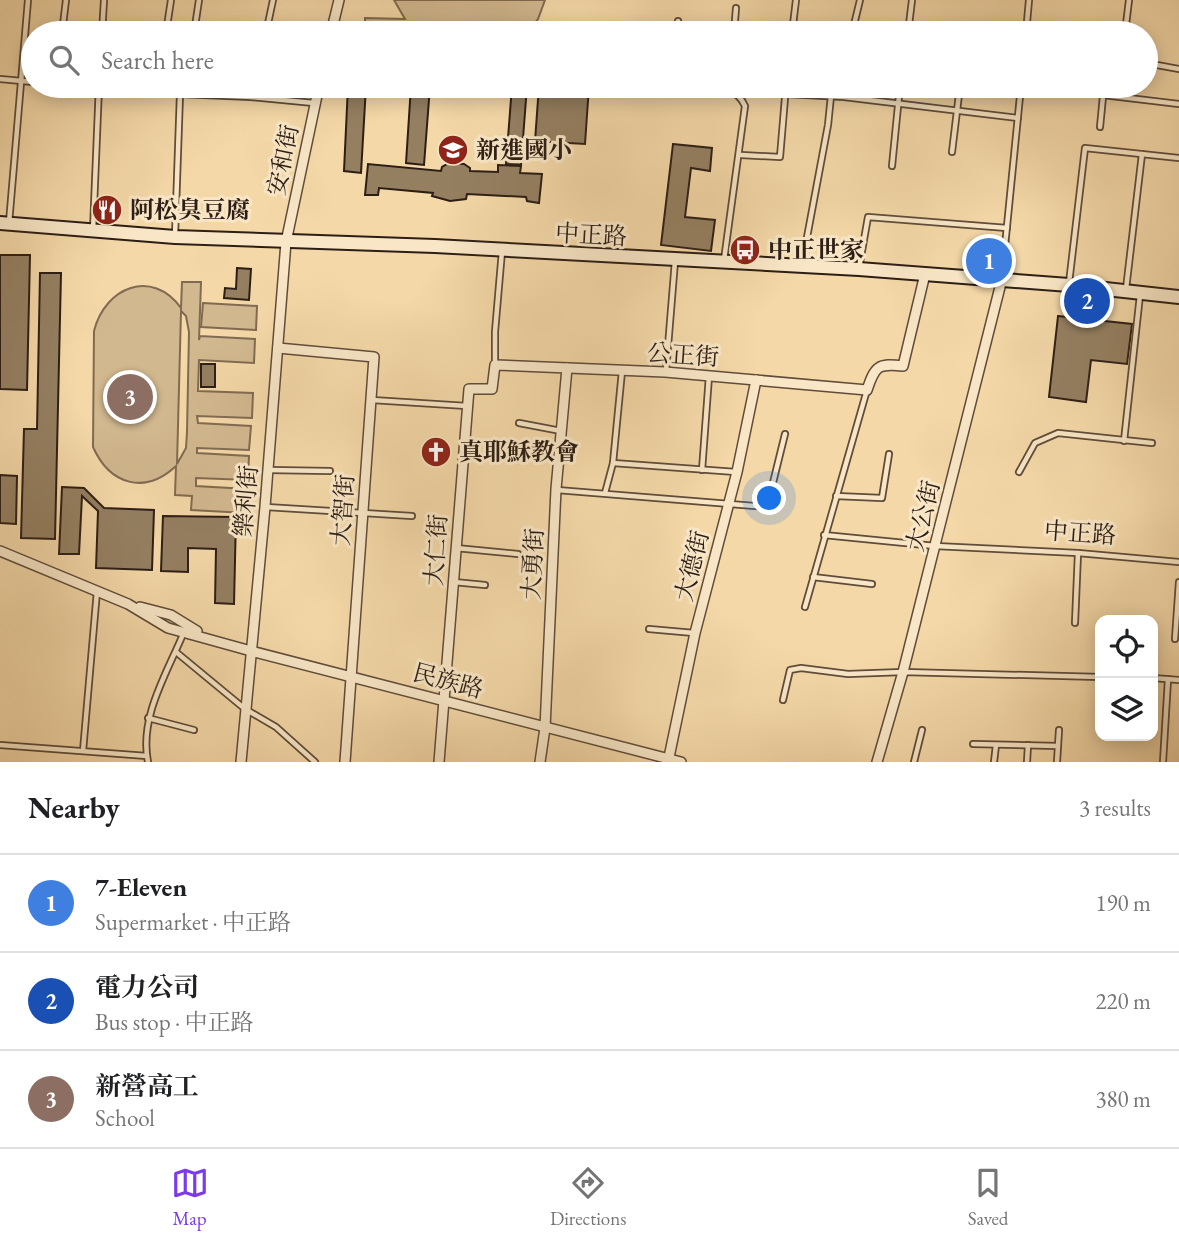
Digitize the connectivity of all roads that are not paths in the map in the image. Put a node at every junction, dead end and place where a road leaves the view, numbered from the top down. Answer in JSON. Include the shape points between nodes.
{"nodes":[{"id":1,"x":28,"y":0,"type":"edge"},
{"id":2,"x":66,"y":0,"type":"edge"},
{"id":3,"x":104,"y":0,"type":"edge"},
{"id":4,"x":171,"y":0,"type":"edge"},
{"id":5,"x":199,"y":0,"type":"edge"},
{"id":6,"x":273,"y":0,"type":"edge"},
{"id":7,"x":339,"y":0,"type":"edge"},
{"id":8,"x":796,"y":0,"type":"edge"},
{"id":9,"x":860,"y":0,"type":"edge"},
{"id":10,"x":912,"y":0,"type":"edge"},
{"id":11,"x":1029,"y":0,"type":"edge"},
{"id":12,"x":1129,"y":0,"type":"edge"},
{"id":13,"x":736,"y":8,"type":"dead end"},
{"id":14,"x":26,"y":21,"type":"edge"},
{"id":15,"x":63,"y":21,"type":"edge"},
{"id":16,"x":103,"y":21,"type":"edge"},
{"id":17,"x":168,"y":21,"type":"edge"},
{"id":18,"x":196,"y":21,"type":"edge"},
{"id":19,"x":269,"y":21,"type":"edge"},
{"id":20,"x":334,"y":21,"type":"edge"},
{"id":21,"x":735,"y":21,"type":"edge"},
{"id":22,"x":793,"y":21,"type":"edge"},
{"id":23,"x":856,"y":21,"type":"edge"},
{"id":24,"x":909,"y":21,"type":"edge"},
{"id":25,"x":1027,"y":21,"type":"edge"},
{"id":26,"x":1126,"y":21,"type":"edge"},
{"id":27,"x":1158,"y":65,"type":"edge"},
{"id":28,"x":1179,"y":69,"type":"edge"},
{"id":29,"x":0,"y":79,"type":"edge"},
{"id":30,"x":21,"y":82,"type":"joint"},
{"id":31,"x":99,"y":98,"type":"edge"},
{"id":32,"x":183,"y":98,"type":"edge"},
{"id":33,"x":262,"y":98,"type":"edge"},
{"id":34,"x":315,"y":98,"type":"edge"},
{"id":35,"x":741,"y":98,"type":"edge"},
{"id":36,"x":786,"y":98,"type":"edge"},
{"id":37,"x":831,"y":98,"type":"edge"},
{"id":38,"x":842,"y":98,"type":"edge"},
{"id":39,"x":899,"y":98,"type":"edge"},
{"id":40,"x":959,"y":98,"type":"edge"},
{"id":41,"x":1020,"y":98,"type":"edge"},
{"id":42,"x":1103,"y":98,"type":"edge"},
{"id":43,"x":1128,"y":98,"type":"edge"},
{"id":44,"x":314,"y":103,"type":"junction"},
{"id":45,"x":898,"y":103,"type":"junction"},
{"id":46,"x":1179,"y":104,"type":"edge"},
{"id":47,"x":958,"y":111,"type":"junction"},
{"id":48,"x":1018,"y":118,"type":"junction"},
{"id":49,"x":1100,"y":127,"type":"dead end"},
{"id":50,"x":952,"y":152,"type":"dead end"},
{"id":51,"x":1142,"y":154,"type":"junction"},
{"id":52,"x":740,"y":155,"type":"junction"},
{"id":53,"x":1179,"y":158,"type":"edge"},
{"id":54,"x":891,"y":166,"type":"dead end"},
{"id":55,"x":5,"y":223,"type":"edge"},
{"id":56,"x":1007,"y":228,"type":"junction"},
{"id":57,"x":93,"y":231,"type":"junction"},
{"id":58,"x":174,"y":237,"type":"junction"},
{"id":59,"x":286,"y":242,"type":"junction"},
{"id":60,"x":502,"y":251,"type":"junction"},
{"id":61,"x":675,"y":260,"type":"junction"},
{"id":62,"x":724,"y":261,"type":"junction"},
{"id":63,"x":801,"y":266,"type":"junction"},
{"id":64,"x":859,"y":269,"type":"junction"},
{"id":65,"x":925,"y":274,"type":"junction"},
{"id":66,"x":1002,"y":279,"type":"junction"},
{"id":67,"x":1069,"y":285,"type":"junction"},
{"id":68,"x":1126,"y":292,"type":"junction"},
{"id":69,"x":1140,"y":294,"type":"junction"},
{"id":70,"x":1179,"y":297,"type":"edge"},
{"id":71,"x":278,"y":348,"type":"junction"},
{"id":72,"x":495,"y":365,"type":"junction"},
{"id":73,"x":567,"y":368,"type":"junction"},
{"id":74,"x":622,"y":370,"type":"junction"},
{"id":75,"x":666,"y":372,"type":"junction"},
{"id":76,"x":709,"y":375,"type":"junction"},
{"id":77,"x":756,"y":380,"type":"junction"},
{"id":78,"x":867,"y":390,"type":"junction"},
{"id":79,"x":372,"y":400,"type":"junction"},
{"id":80,"x":467,"y":406,"type":"junction"},
{"id":81,"x":519,"y":423,"type":"dead end"},
{"id":82,"x":561,"y":431,"type":"junction"},
{"id":83,"x":785,"y":434,"type":"dead end"},
{"id":84,"x":1124,"y":440,"type":"junction"},
{"id":85,"x":1152,"y":443,"type":"dead end"},
{"id":86,"x":889,"y":454,"type":"dead end"},
{"id":87,"x":613,"y":463,"type":"junction"},
{"id":88,"x":268,"y":470,"type":"junction"},
{"id":89,"x":702,"y":470,"type":"junction"},
{"id":90,"x":330,"y":471,"type":"dead end"},
{"id":91,"x":737,"y":472,"type":"junction"},
{"id":92,"x":1019,"y":472,"type":"dead end"},
{"id":93,"x":556,"y":489,"type":"junction"},
{"id":94,"x":605,"y":493,"type":"junction"},
{"id":95,"x":836,"y":496,"type":"junction"},
{"id":96,"x":727,"y":503,"type":"junction"},
{"id":97,"x":265,"y":507,"type":"junction"},
{"id":98,"x":362,"y":512,"type":"junction"},
{"id":99,"x":412,"y":516,"type":"dead end"},
{"id":100,"x":824,"y":535,"type":"junction"},
{"id":101,"x":935,"y":546,"type":"junction"},
{"id":102,"x":455,"y":548,"type":"junction"},
{"id":103,"x":0,"y":551,"type":"edge"},
{"id":104,"x":1078,"y":553,"type":"junction"},
{"id":105,"x":518,"y":554,"type":"dead end"},
{"id":106,"x":1179,"y":562,"type":"edge"},
{"id":107,"x":813,"y":577,"type":"junction"},
{"id":108,"x":453,"y":582,"type":"junction"},
{"id":109,"x":1179,"y":582,"type":"edge"},
{"id":110,"x":872,"y":584,"type":"dead end"},
{"id":111,"x":485,"y":585,"type":"dead end"},
{"id":112,"x":97,"y":592,"type":"junction"},
{"id":113,"x":128,"y":604,"type":"junction"},
{"id":114,"x":805,"y":607,"type":"dead end"},
{"id":115,"x":1075,"y":623,"type":"dead end"},
{"id":116,"x":649,"y":629,"type":"dead end"},
{"id":117,"x":184,"y":632,"type":"junction"},
{"id":118,"x":695,"y":633,"type":"junction"},
{"id":119,"x":206,"y":637,"type":"junction"},
{"id":120,"x":1175,"y":639,"type":"dead end"},
{"id":121,"x":251,"y":651,"type":"junction"},
{"id":122,"x":176,"y":652,"type":"junction"},
{"id":123,"x":903,"y":672,"type":"junction"},
{"id":124,"x":353,"y":676,"type":"junction"},
{"id":125,"x":1095,"y":677,"type":"edge"},
{"id":126,"x":1158,"y":678,"type":"edge"},
{"id":127,"x":1168,"y":679,"type":"junction"},
{"id":128,"x":1179,"y":680,"type":"edge"},
{"id":129,"x":445,"y":700,"type":"junction"},
{"id":130,"x":783,"y":701,"type":"dead end"},
{"id":131,"x":245,"y":709,"type":"junction"},
{"id":132,"x":148,"y":718,"type":"junction"},
{"id":133,"x":545,"y":728,"type":"junction"},
{"id":134,"x":194,"y":730,"type":"dead end"},
{"id":135,"x":922,"y":730,"type":"dead end"},
{"id":136,"x":1059,"y":730,"type":"dead end"},
{"id":137,"x":973,"y":744,"type":"dead end"},
{"id":138,"x":0,"y":745,"type":"edge"},
{"id":139,"x":996,"y":745,"type":"junction"},
{"id":140,"x":1028,"y":745,"type":"junction"},
{"id":141,"x":1058,"y":746,"type":"junction"},
{"id":142,"x":83,"y":751,"type":"junction"},
{"id":143,"x":147,"y":759,"type":"edge"},
{"id":144,"x":668,"y":761,"type":"edge"},
{"id":145,"x":241,"y":762,"type":"edge"},
{"id":146,"x":315,"y":762,"type":"edge"},
{"id":147,"x":345,"y":762,"type":"edge"},
{"id":148,"x":439,"y":762,"type":"edge"},
{"id":149,"x":540,"y":762,"type":"edge"},
{"id":150,"x":681,"y":762,"type":"edge"},
{"id":151,"x":877,"y":762,"type":"edge"},
{"id":152,"x":914,"y":762,"type":"edge"},
{"id":153,"x":994,"y":762,"type":"edge"},
{"id":154,"x":1027,"y":762,"type":"edge"},
{"id":155,"x":1057,"y":762,"type":"edge"},
{"id":156,"x":1163,"y":762,"type":"edge"}],
"edges":[{"from":1,"to":14,"type":"lane"},
{"from":2,"to":15,"type":"lane"},
{"from":3,"to":16,"type":"lane"},
{"from":4,"to":17,"type":"lane"},
{"from":5,"to":18,"type":"lane"},
{"from":6,"to":19,"type":"lane"},
{"from":7,"to":20,"type":"street"},
{"from":8,"to":22,"type":"lane"},
{"from":9,"to":23,"type":"lane"},
{"from":10,"to":24,"type":"lane"},
{"from":11,"to":25,"type":"lane"},
{"from":12,"to":26,"type":"lane"},
{"from":13,"to":21,"type":"lane"},
{"from":27,"to":28,"type":"lane"},
{"from":29,"to":30,"type":"lane"},
{"from":30,"to":55,"type":"lane"},
{"from":31,"to":57,"type":"lane"},
{"from":32,"to":58,"type":"lane"},
{"from":33,"to":44,"type":"lane"},
{"from":34,"to":44,"type":"street","name":"安和街"},
{"from":35,"to":52,"type":"lane","via":[[745,106]]},
{"from":36,"to":52,"type":"lane","via":[[780,157]]},
{"from":37,"to":63,"type":"lane"},
{"from":38,"to":45,"type":"lane"},
{"from":39,"to":45,"type":"lane"},
{"from":40,"to":47,"type":"lane"},
{"from":41,"to":48,"type":"lane"},
{"from":42,"to":49,"type":"lane"},
{"from":43,"to":46,"type":"lane"},
{"from":44,"to":59,"type":"street","name":"安和街"},
{"from":45,"to":47,"type":"lane"},
{"from":45,"to":54,"type":"lane"},
{"from":47,"to":48,"type":"lane"},
{"from":47,"to":50,"type":"lane"},
{"from":48,"to":56,"type":"lane"},
{"from":51,"to":53,"type":"lane"},
{"from":51,"to":67,"type":"lane","via":[[1085,148]]},
{"from":51,"to":68,"type":"lane"},
{"from":52,"to":62,"type":"lane"},
{"from":55,"to":57,"type":"street","name":"中正路"},
{"from":56,"to":64,"type":"lane","via":[[868,217]]},
{"from":56,"to":66,"type":"lane"},
{"from":57,"to":58,"type":"street","name":"中正路"},
{"from":58,"to":59,"type":"street","name":"中正路"},
{"from":59,"to":60,"type":"street","name":"中正路"},
{"from":59,"to":71,"type":"street","name":"樂利街"},
{"from":60,"to":61,"type":"street","name":"中正路"},
{"from":60,"to":72,"type":"lane"},
{"from":61,"to":62,"type":"street","name":"中正路"},
{"from":61,"to":75,"type":"lane"},
{"from":62,"to":63,"type":"street","name":"中正路"},
{"from":63,"to":64,"type":"street","name":"中正路"},
{"from":64,"to":65,"type":"street","name":"中正路"},
{"from":65,"to":66,"type":"street","name":"中正路"},
{"from":65,"to":78,"type":"street","via":[[903,366],[877,368]]},
{"from":66,"to":67,"type":"street","name":"中正路"},
{"from":66,"to":101,"type":"street","name":"大公街"},
{"from":67,"to":68,"type":"street","name":"中正路"},
{"from":68,"to":69,"type":"street","name":"中正路"},
{"from":69,"to":70,"type":"street","name":"中正路"},
{"from":69,"to":84,"type":"lane"},
{"from":71,"to":79,"type":"street","name":"大智街","via":[[374,357]]},
{"from":71,"to":88,"type":"street","name":"樂利街"},
{"from":72,"to":73,"type":"street","name":"公正街"},
{"from":72,"to":80,"type":"street","via":[[492,389],[469,388]]},
{"from":73,"to":74,"type":"street","name":"公正街"},
{"from":73,"to":82,"type":"street","name":"大勇街"},
{"from":74,"to":75,"type":"street","name":"公正街"},
{"from":74,"to":87,"type":"lane"},
{"from":75,"to":76,"type":"street","name":"公正街"},
{"from":76,"to":77,"type":"street","name":"公正街"},
{"from":76,"to":89,"type":"lane"},
{"from":77,"to":78,"type":"street","name":"公正街"},
{"from":77,"to":91,"type":"street","name":"大德街"},
{"from":78,"to":95,"type":"lane"},
{"from":79,"to":80,"type":"lane"},
{"from":79,"to":98,"type":"street","name":"大智街"},
{"from":80,"to":102,"type":"street","name":"大仁街"},
{"from":81,"to":82,"type":"lane"},
{"from":82,"to":93,"type":"street","name":"大勇街"},
{"from":83,"to":96,"type":"lane","via":[[767,507]]},
{"from":84,"to":85,"type":"lane"},
{"from":84,"to":92,"type":"lane","via":[[1058,433],[1035,443]]},
{"from":86,"to":95,"type":"lane","via":[[882,498]]},
{"from":87,"to":89,"type":"lane"},
{"from":87,"to":94,"type":"lane"},
{"from":88,"to":90,"type":"lane"},
{"from":88,"to":97,"type":"street","name":"樂利街"},
{"from":89,"to":91,"type":"lane"},
{"from":91,"to":96,"type":"street","name":"大德街"},
{"from":93,"to":94,"type":"lane"},
{"from":93,"to":133,"type":"street","name":"大勇街"},
{"from":94,"to":96,"type":"lane"},
{"from":95,"to":100,"type":"lane"},
{"from":96,"to":118,"type":"street","name":"大德街"},
{"from":97,"to":98,"type":"lane"},
{"from":97,"to":121,"type":"street","name":"樂利街"},
{"from":98,"to":99,"type":"lane"},
{"from":98,"to":124,"type":"street","name":"大智街"},
{"from":100,"to":101,"type":"lane","name":"中正路"},
{"from":100,"to":107,"type":"lane"},
{"from":101,"to":104,"type":"lane","name":"中正路"},
{"from":101,"to":123,"type":"street","name":"大公街"},
{"from":102,"to":105,"type":"lane"},
{"from":102,"to":108,"type":"street","name":"大仁街"},
{"from":103,"to":112,"type":"street","name":"民族路"},
{"from":104,"to":106,"type":"lane","name":"中正路"},
{"from":104,"to":115,"type":"lane"},
{"from":107,"to":110,"type":"lane"},
{"from":107,"to":114,"type":"lane"},
{"from":108,"to":111,"type":"lane"},
{"from":108,"to":129,"type":"street","name":"大仁街"},
{"from":109,"to":120,"type":"lane"},
{"from":112,"to":113,"type":"street","name":"民族路"},
{"from":112,"to":142,"type":"lane"},
{"from":113,"to":117,"type":"street","name":"民族路","via":[[168,628]]},
{"from":113,"to":119,"type":"street","name":"民族路","via":[[171,615]]},
{"from":116,"to":118,"type":"lane"},
{"from":117,"to":119,"type":"street","name":"民族路"},
{"from":117,"to":122,"type":"lane"},
{"from":118,"to":144,"type":"street","name":"大德街"},
{"from":119,"to":121,"type":"street","name":"民族路"},
{"from":121,"to":124,"type":"street","name":"民族路"},
{"from":121,"to":131,"type":"street","name":"樂利街"},
{"from":122,"to":131,"type":"lane"},
{"from":122,"to":132,"type":"lane"},
{"from":123,"to":125,"type":"lane"},
{"from":123,"to":130,"type":"lane","via":[[790,670]]},
{"from":123,"to":151,"type":"street","name":"大公街"},
{"from":124,"to":129,"type":"street","name":"民族路"},
{"from":124,"to":147,"type":"street","name":"大智街"},
{"from":126,"to":127,"type":"lane"},
{"from":127,"to":128,"type":"lane"},
{"from":127,"to":156,"type":"lane"},
{"from":129,"to":133,"type":"street","name":"民族路"},
{"from":129,"to":148,"type":"street","name":"大仁街"},
{"from":131,"to":145,"type":"street","name":"樂利街"},
{"from":131,"to":146,"type":"lane","via":[[276,727]]},
{"from":132,"to":134,"type":"lane"},
{"from":132,"to":143,"type":"lane"},
{"from":133,"to":144,"type":"street","name":"民族路"},
{"from":133,"to":149,"type":"street","name":"大勇街"},
{"from":135,"to":152,"type":"lane"},
{"from":136,"to":141,"type":"lane"},
{"from":137,"to":139,"type":"lane"},
{"from":138,"to":142,"type":"lane"},
{"from":139,"to":140,"type":"lane"},
{"from":139,"to":153,"type":"lane"},
{"from":140,"to":141,"type":"lane"},
{"from":140,"to":154,"type":"lane"},
{"from":141,"to":155,"type":"lane"},
{"from":142,"to":143,"type":"lane"},
{"from":144,"to":150,"type":"street","name":"民族路"}]}
